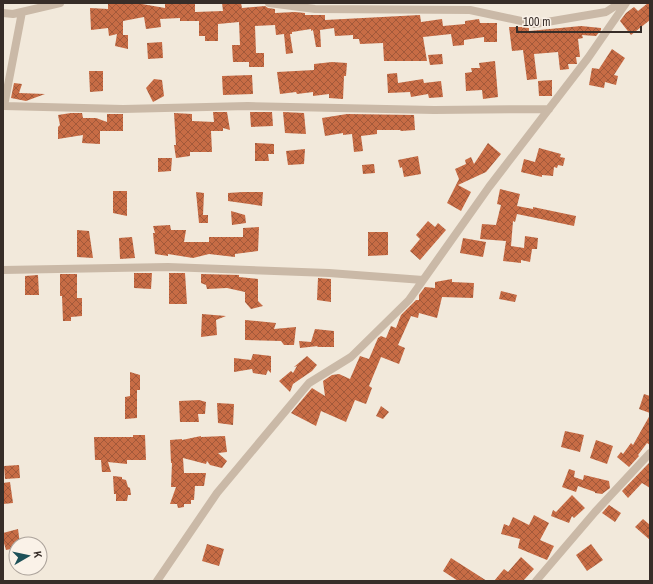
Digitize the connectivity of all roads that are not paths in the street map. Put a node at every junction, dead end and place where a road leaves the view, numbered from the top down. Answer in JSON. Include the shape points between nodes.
{"nodes":[{"id":1,"x":60,"y":3,"type":"edge"},
{"id":2,"x":269,"y":3,"type":"edge"},
{"id":3,"x":620,"y":3,"type":"edge"},
{"id":4,"x":626,"y":3,"type":"edge"},
{"id":5,"x":471,"y":7,"type":"edge"},
{"id":6,"x":22,"y":12,"type":"junction"},
{"id":7,"x":3,"y":13,"type":"edge"},
{"id":8,"x":550,"y":109,"type":"junction"},
{"id":9,"x":3,"y":270,"type":"edge"},
{"id":10,"x":423,"y":280,"type":"junction"},
{"id":11,"x":650,"y":453,"type":"edge"},
{"id":12,"x":157,"y":581,"type":"edge"},
{"id":13,"x":536,"y":581,"type":"edge"}],
"edges":[{"from":1,"to":6,"type":"street"},
{"from":2,"to":5,"type":"street","via":[[315,9]]},
{"from":3,"to":5,"type":"street","via":[[606,12],[535,24]]},
{"from":4,"to":8,"type":"street"},
{"from":6,"to":7,"type":"street"},
{"from":6,"to":8,"type":"street","via":[[4,106],[123,109],[248,106],[434,110]]},
{"from":8,"to":10,"type":"street","via":[[489,187]]},
{"from":9,"to":10,"type":"street","via":[[168,267],[329,273]]},
{"from":10,"to":12,"type":"street","via":[[409,300],[351,357],[309,383],[217,493]]},
{"from":11,"to":13,"type":"street"}]}
